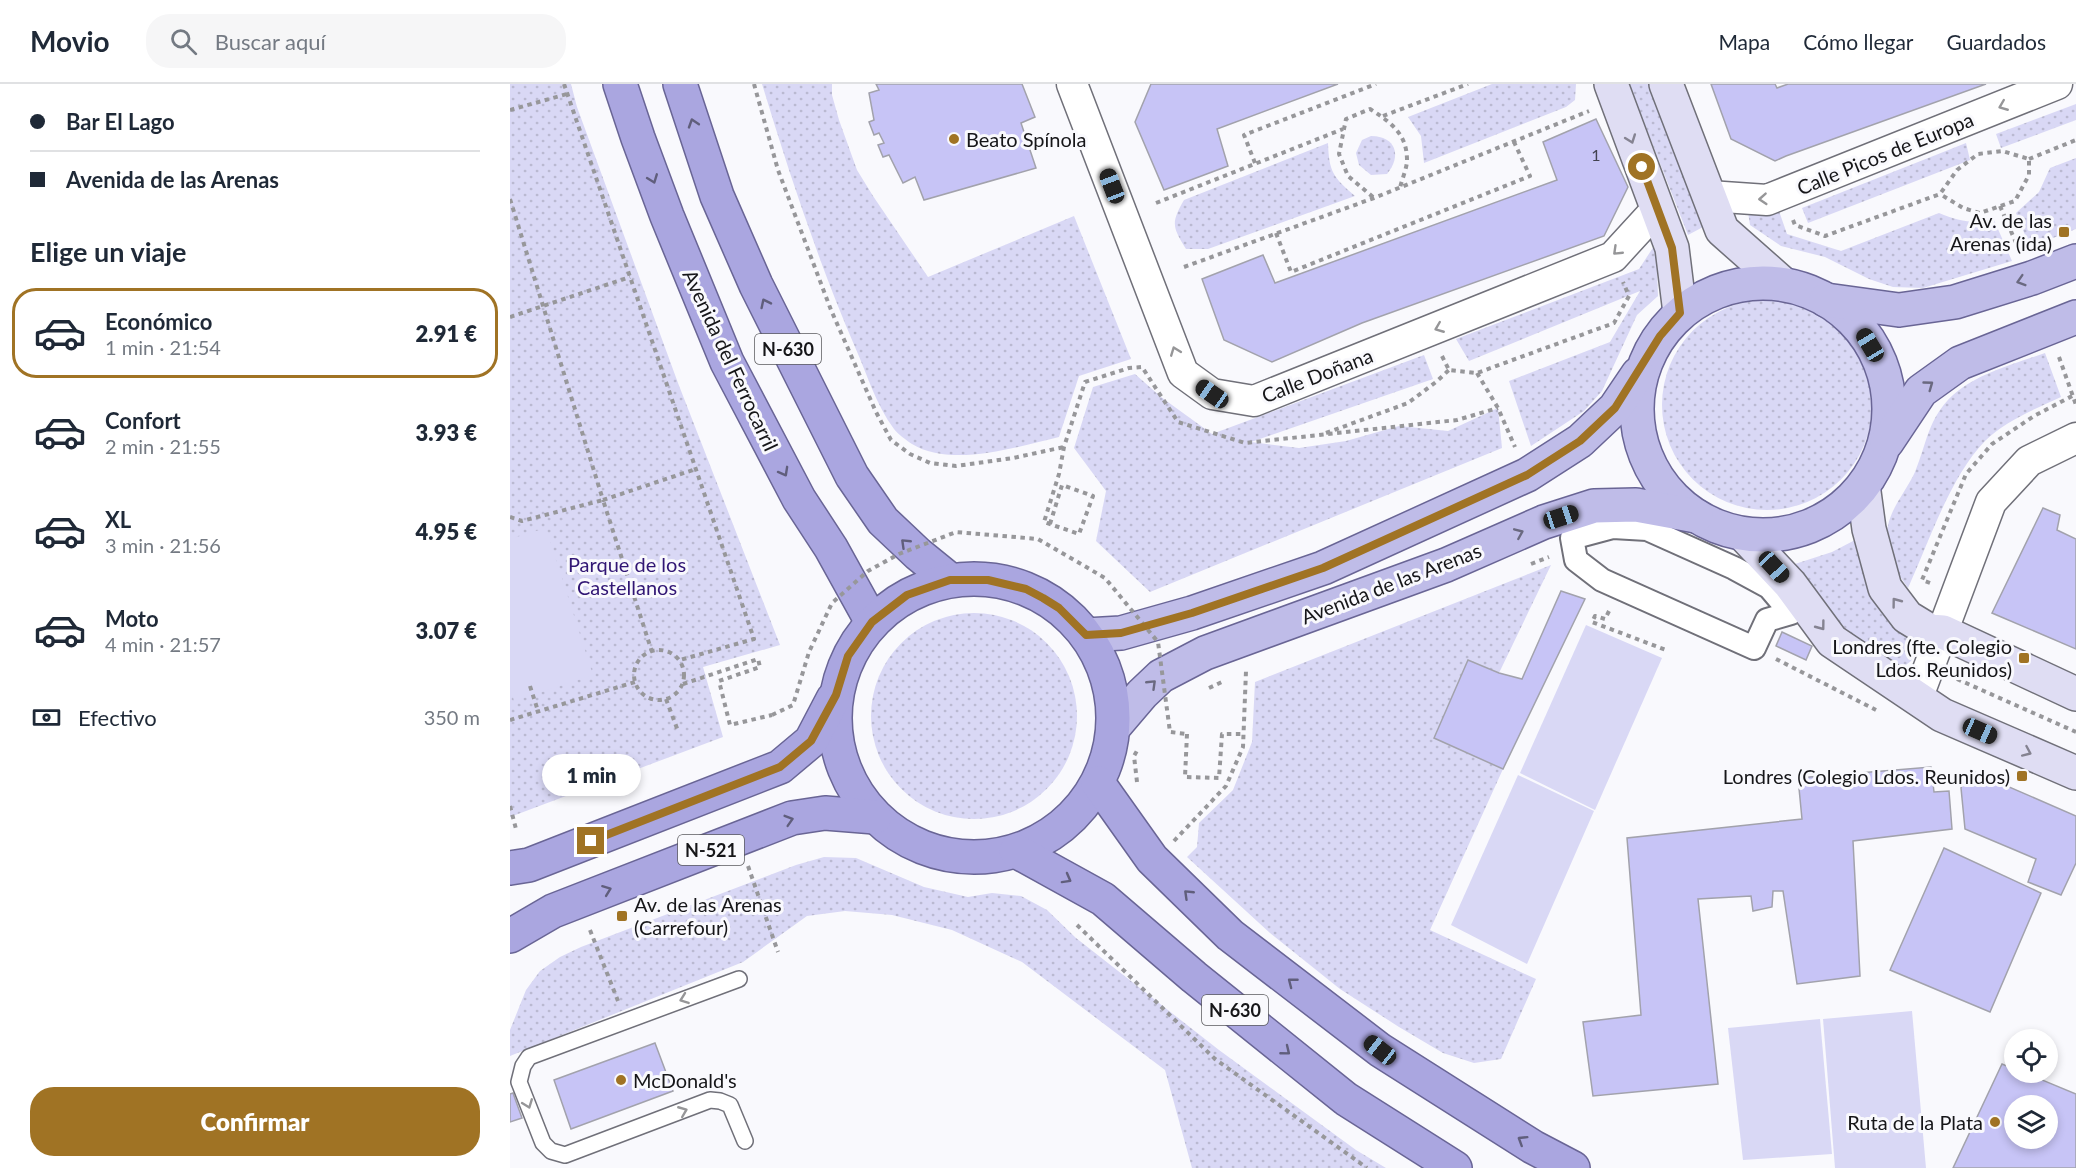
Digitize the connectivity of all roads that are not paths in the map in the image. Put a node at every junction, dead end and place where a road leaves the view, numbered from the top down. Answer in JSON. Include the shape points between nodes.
{"nodes":[{"id":1,"x":620,"y":84,"type":"edge"},
{"id":2,"x":681,"y":84,"type":"edge"},
{"id":3,"x":1666,"y":84,"type":"edge"},
{"id":4,"x":2057,"y":84,"type":"edge"},
{"id":5,"x":1076,"y":85,"type":"edge"},
{"id":6,"x":1605,"y":96,"type":"edge"},
{"id":7,"x":1709,"y":196,"type":"junction"},
{"id":8,"x":1657,"y":208,"type":"junction"},
{"id":9,"x":2076,"y":261,"type":"edge"},
{"id":10,"x":1783,"y":284,"type":"junction"},
{"id":11,"x":1826,"y":300,"type":"junction"},
{"id":12,"x":1680,"y":313,"type":"junction"},
{"id":13,"x":2062,"y":323,"type":"edge"},
{"id":14,"x":1645,"y":362,"type":"junction"},
{"id":15,"x":2076,"y":438,"type":"edge"},
{"id":16,"x":1883,"y":449,"type":"junction"},
{"id":17,"x":1864,"y":492,"type":"junction"},
{"id":18,"x":1696,"y":516,"type":"junction"},
{"id":19,"x":1743,"y":534,"type":"junction"},
{"id":20,"x":1572,"y":538,"type":"joint"},
{"id":21,"x":950,"y":580,"type":"junction"},
{"id":22,"x":872,"y":622,"type":"junction"},
{"id":23,"x":1936,"y":632,"type":"junction"},
{"id":24,"x":1086,"y":635,"type":"junction"},
{"id":25,"x":2076,"y":694,"type":"edge"},
{"id":26,"x":836,"y":695,"type":"junction"},
{"id":27,"x":1911,"y":695,"type":"junction"},
{"id":28,"x":1113,"y":728,"type":"junction"},
{"id":29,"x":2076,"y":773,"type":"edge"},
{"id":30,"x":1098,"y":783,"type":"junction"},
{"id":31,"x":875,"y":817,"type":"junction"},
{"id":32,"x":1016,"y":850,"type":"junction"},
{"id":33,"x":510,"y":868,"type":"edge"},
{"id":34,"x":510,"y":936,"type":"edge"},
{"id":35,"x":739,"y":979,"type":"dead end"},
{"id":36,"x":745,"y":1141,"type":"dead end"},
{"id":37,"x":1455,"y":1168,"type":"edge"},
{"id":38,"x":1573,"y":1168,"type":"edge"}],
"edges":[{"from":1,"to":22,"type":"highway","name":"Avenida del Ferrocarril","number":"N-630","one_way":true,"via":[[727,362],[799,499]]},
{"from":21,"to":2,"type":"highway","number":"N-630","one_way":true,"via":[[883,521],[852,476],[756,285],[717,196]]},
{"from":3,"to":7,"type":"main road"},
{"from":4,"to":7,"type":"street","name":"Calle Picos de Europa","one_way":true,"via":[[1767,200]]},
{"from":8,"to":5,"type":"street","name":"Calle Doñana","one_way":true,"via":[[1612,257],[1254,400],[1212,394],[1183,373]]},
{"from":6,"to":8,"type":"main road","one_way":true},
{"from":7,"to":10,"type":"main road","via":[[1722,230]]},
{"from":8,"to":12,"type":"main road","via":[[1672,248]]},
{"from":9,"to":11,"type":"main road","one_way":true,"via":[[1955,302],[1899,310]]},
{"from":10,"to":11,"type":"main road","name":"Avenida de las Arenas"},
{"from":10,"to":12,"type":"main road","name":"Avenida de las Arenas","via":[[1746,284],[1720,291]]},
{"from":11,"to":16,"type":"main road","via":[[1859,327],[1881,364],[1889,406]]},
{"from":12,"to":14,"type":"main road","name":"Avenida de las Arenas"},
{"from":16,"to":13,"type":"main road","one_way":true,"via":[[1921,391],[1960,363]]},
{"from":14,"to":18,"type":"main road","via":[[1636,405],[1642,448],[1663,487]]},
{"from":14,"to":24,"type":"main road","name":"Avenida de las Arenas","via":[[1615,408],[1580,441],[1527,475],[1323,568],[1192,613],[1121,633]]},
{"from":15,"to":23,"type":"street","via":[[2029,460],[1991,502]]},
{"from":16,"to":17,"type":"main road"},
{"from":17,"to":19,"type":"main road","via":[[1821,521],[1790,532]]},
{"from":23,"to":17,"type":"main road","one_way":true,"via":[[1907,617],[1885,588],[1869,529]]},
{"from":18,"to":19,"type":"main road"},
{"from":28,"to":18,"type":"main road","name":"Avenida de las Arenas","one_way":true,"via":[[1161,676],[1205,652],[1446,565],[1544,522],[1594,506],[1636,505]]},
{"from":19,"to":27,"type":"main road","one_way":true,"via":[[1790,584],[1832,641]]},
{"from":20,"to":20,"type":"street","via":[[1613,527],[1647,529],[1769,587],[1791,613],[1767,620],[1754,648],[1602,580],[1576,560]]},
{"from":21,"to":22,"type":"highway","via":[[907,595]]},
{"from":21,"to":24,"type":"highway","via":[[988,580],[1026,589],[1059,608]]},
{"from":22,"to":26,"type":"highway","via":[[848,656]]},
{"from":23,"to":25,"type":"main road"},
{"from":23,"to":27,"type":"street"},
{"from":24,"to":28,"type":"highway","via":[[1103,664],[1112,695]]},
{"from":26,"to":31,"type":"highway","via":[[835,739],[849,781]]},
{"from":26,"to":33,"type":"highway","number":"N-521","via":[[811,741],[780,767],[529,865]]},
{"from":27,"to":29,"type":"main road","one_way":true,"via":[[1942,715]]},
{"from":28,"to":30,"type":"highway"},
{"from":30,"to":32,"type":"highway","via":[[1068,820],[1049,835]]},
{"from":38,"to":30,"type":"highway","number":"N-630","one_way":true,"via":[[1380,1050],[1230,935],[1152,859]]},
{"from":31,"to":32,"type":"highway","via":[[907,839],[945,854],[981,857]]},
{"from":34,"to":31,"type":"highway","number":"N-521","one_way":true,"via":[[553,911],[792,818],[825,813]]},
{"from":32,"to":37,"type":"highway","number":"N-630","one_way":true,"via":[[1103,899],[1346,1099]]},
{"from":35,"to":36,"type":"lane","one_way":true,"via":[[529,1057],[519,1082],[543,1143],[551,1151],[565,1155],[710,1100],[730,1105]]}]}
